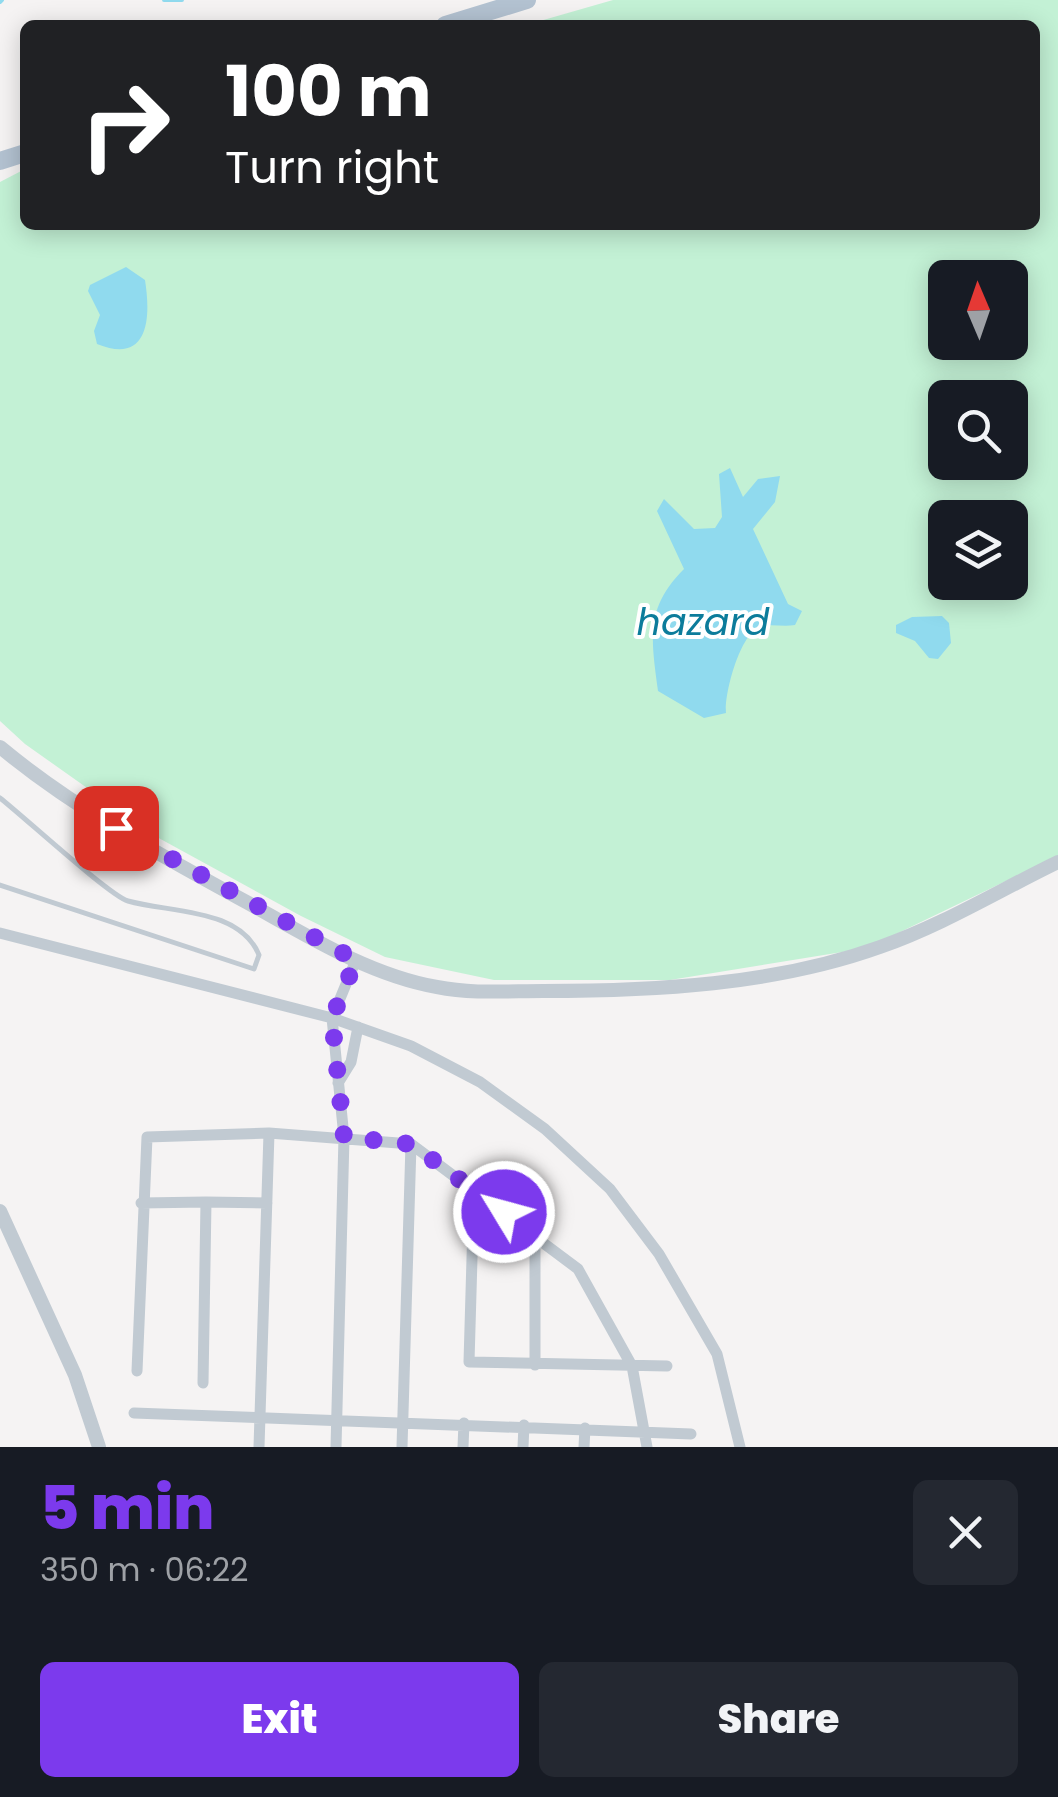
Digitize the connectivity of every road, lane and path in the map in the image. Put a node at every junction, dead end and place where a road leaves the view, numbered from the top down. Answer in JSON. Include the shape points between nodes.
{"nodes":[{"id":1,"x":527,"y":0,"type":"edge"},
{"id":2,"x":461,"y":20,"type":"edge"},
{"id":3,"x":0,"y":747,"type":"edge"},
{"id":4,"x":0,"y":798,"type":"edge"},
{"id":5,"x":1058,"y":862,"type":"edge"},
{"id":6,"x":0,"y":885,"type":"edge"},
{"id":7,"x":0,"y":933,"type":"edge"},
{"id":8,"x":356,"y":960,"type":"junction"},
{"id":9,"x":332,"y":1018,"type":"junction"},
{"id":10,"x":358,"y":1026,"type":"junction"},
{"id":11,"x":338,"y":1082,"type":"junction"},
{"id":12,"x":269,"y":1133,"type":"junction"},
{"id":13,"x":344,"y":1137,"type":"junction"},
{"id":14,"x":411,"y":1144,"type":"junction"},
{"id":15,"x":474,"y":1189,"type":"junction"},
{"id":16,"x":206,"y":1202,"type":"junction"},
{"id":17,"x":140,"y":1203,"type":"junction"},
{"id":18,"x":266,"y":1203,"type":"junction"},
{"id":19,"x":0,"y":1211,"type":"edge"},
{"id":20,"x":535,"y":1236,"type":"junction"},
{"id":21,"x":535,"y":1365,"type":"junction"},
{"id":22,"x":632,"y":1366,"type":"junction"},
{"id":23,"x":667,"y":1366,"type":"dead end"},
{"id":24,"x":137,"y":1372,"type":"dead end"},
{"id":25,"x":203,"y":1383,"type":"dead end"},
{"id":26,"x":134,"y":1413,"type":"dead end"},
{"id":27,"x":260,"y":1416,"type":"junction"},
{"id":28,"x":337,"y":1419,"type":"junction"},
{"id":29,"x":403,"y":1422,"type":"junction"},
{"id":30,"x":464,"y":1422,"type":"junction"},
{"id":31,"x":524,"y":1424,"type":"junction"},
{"id":32,"x":584,"y":1428,"type":"junction"},
{"id":33,"x":648,"y":1432,"type":"junction"},
{"id":34,"x":691,"y":1434,"type":"dead end"},
{"id":35,"x":100,"y":1447,"type":"edge"},
{"id":36,"x":259,"y":1447,"type":"edge"},
{"id":37,"x":336,"y":1447,"type":"edge"},
{"id":38,"x":402,"y":1447,"type":"edge"},
{"id":39,"x":463,"y":1447,"type":"edge"},
{"id":40,"x":523,"y":1447,"type":"edge"},
{"id":41,"x":584,"y":1447,"type":"edge"},
{"id":42,"x":648,"y":1447,"type":"edge"},
{"id":43,"x":740,"y":1447,"type":"edge"}],
"edges":[{"from":1,"to":2,"type":"main road"},
{"from":3,"to":8,"type":"street","via":[[146,847]]},
{"from":4,"to":6,"type":"lane","via":[[122,900],[233,924],[259,955],[254,969]]},
{"from":5,"to":8,"type":"street","via":[[882,947],[806,968],[640,991],[472,992]]},
{"from":7,"to":9,"type":"street"},
{"from":8,"to":9,"type":"street"},
{"from":9,"to":10,"type":"street"},
{"from":9,"to":11,"type":"street"},
{"from":10,"to":11,"type":"street","via":[[351,1062]]},
{"from":10,"to":43,"type":"street","via":[[480,1082],[545,1129],[610,1190],[707,1332]]},
{"from":11,"to":13,"type":"street"},
{"from":12,"to":13,"type":"street"},
{"from":12,"to":17,"type":"street","via":[[146,1137]]},
{"from":12,"to":18,"type":"street"},
{"from":13,"to":14,"type":"street"},
{"from":13,"to":28,"type":"street"},
{"from":14,"to":15,"type":"street"},
{"from":14,"to":29,"type":"street"},
{"from":15,"to":20,"type":"street"},
{"from":15,"to":21,"type":"street","via":[[468,1360]]},
{"from":16,"to":17,"type":"street"},
{"from":16,"to":18,"type":"street"},
{"from":16,"to":25,"type":"street"},
{"from":17,"to":24,"type":"street"},
{"from":18,"to":27,"type":"street"},
{"from":19,"to":35,"type":"street","via":[[76,1375]]},
{"from":20,"to":21,"type":"street"},
{"from":20,"to":22,"type":"street","via":[[578,1269]]},
{"from":21,"to":22,"type":"street"},
{"from":22,"to":23,"type":"street"},
{"from":22,"to":33,"type":"street"},
{"from":26,"to":27,"type":"street"},
{"from":27,"to":28,"type":"street"},
{"from":27,"to":36,"type":"street"},
{"from":28,"to":29,"type":"street"},
{"from":28,"to":37,"type":"street"},
{"from":29,"to":30,"type":"street"},
{"from":29,"to":38,"type":"street"},
{"from":30,"to":31,"type":"street"},
{"from":30,"to":39,"type":"street"},
{"from":31,"to":32,"type":"street"},
{"from":31,"to":40,"type":"street"},
{"from":32,"to":33,"type":"street"},
{"from":32,"to":41,"type":"street"},
{"from":33,"to":34,"type":"street"},
{"from":33,"to":42,"type":"street"}]}
